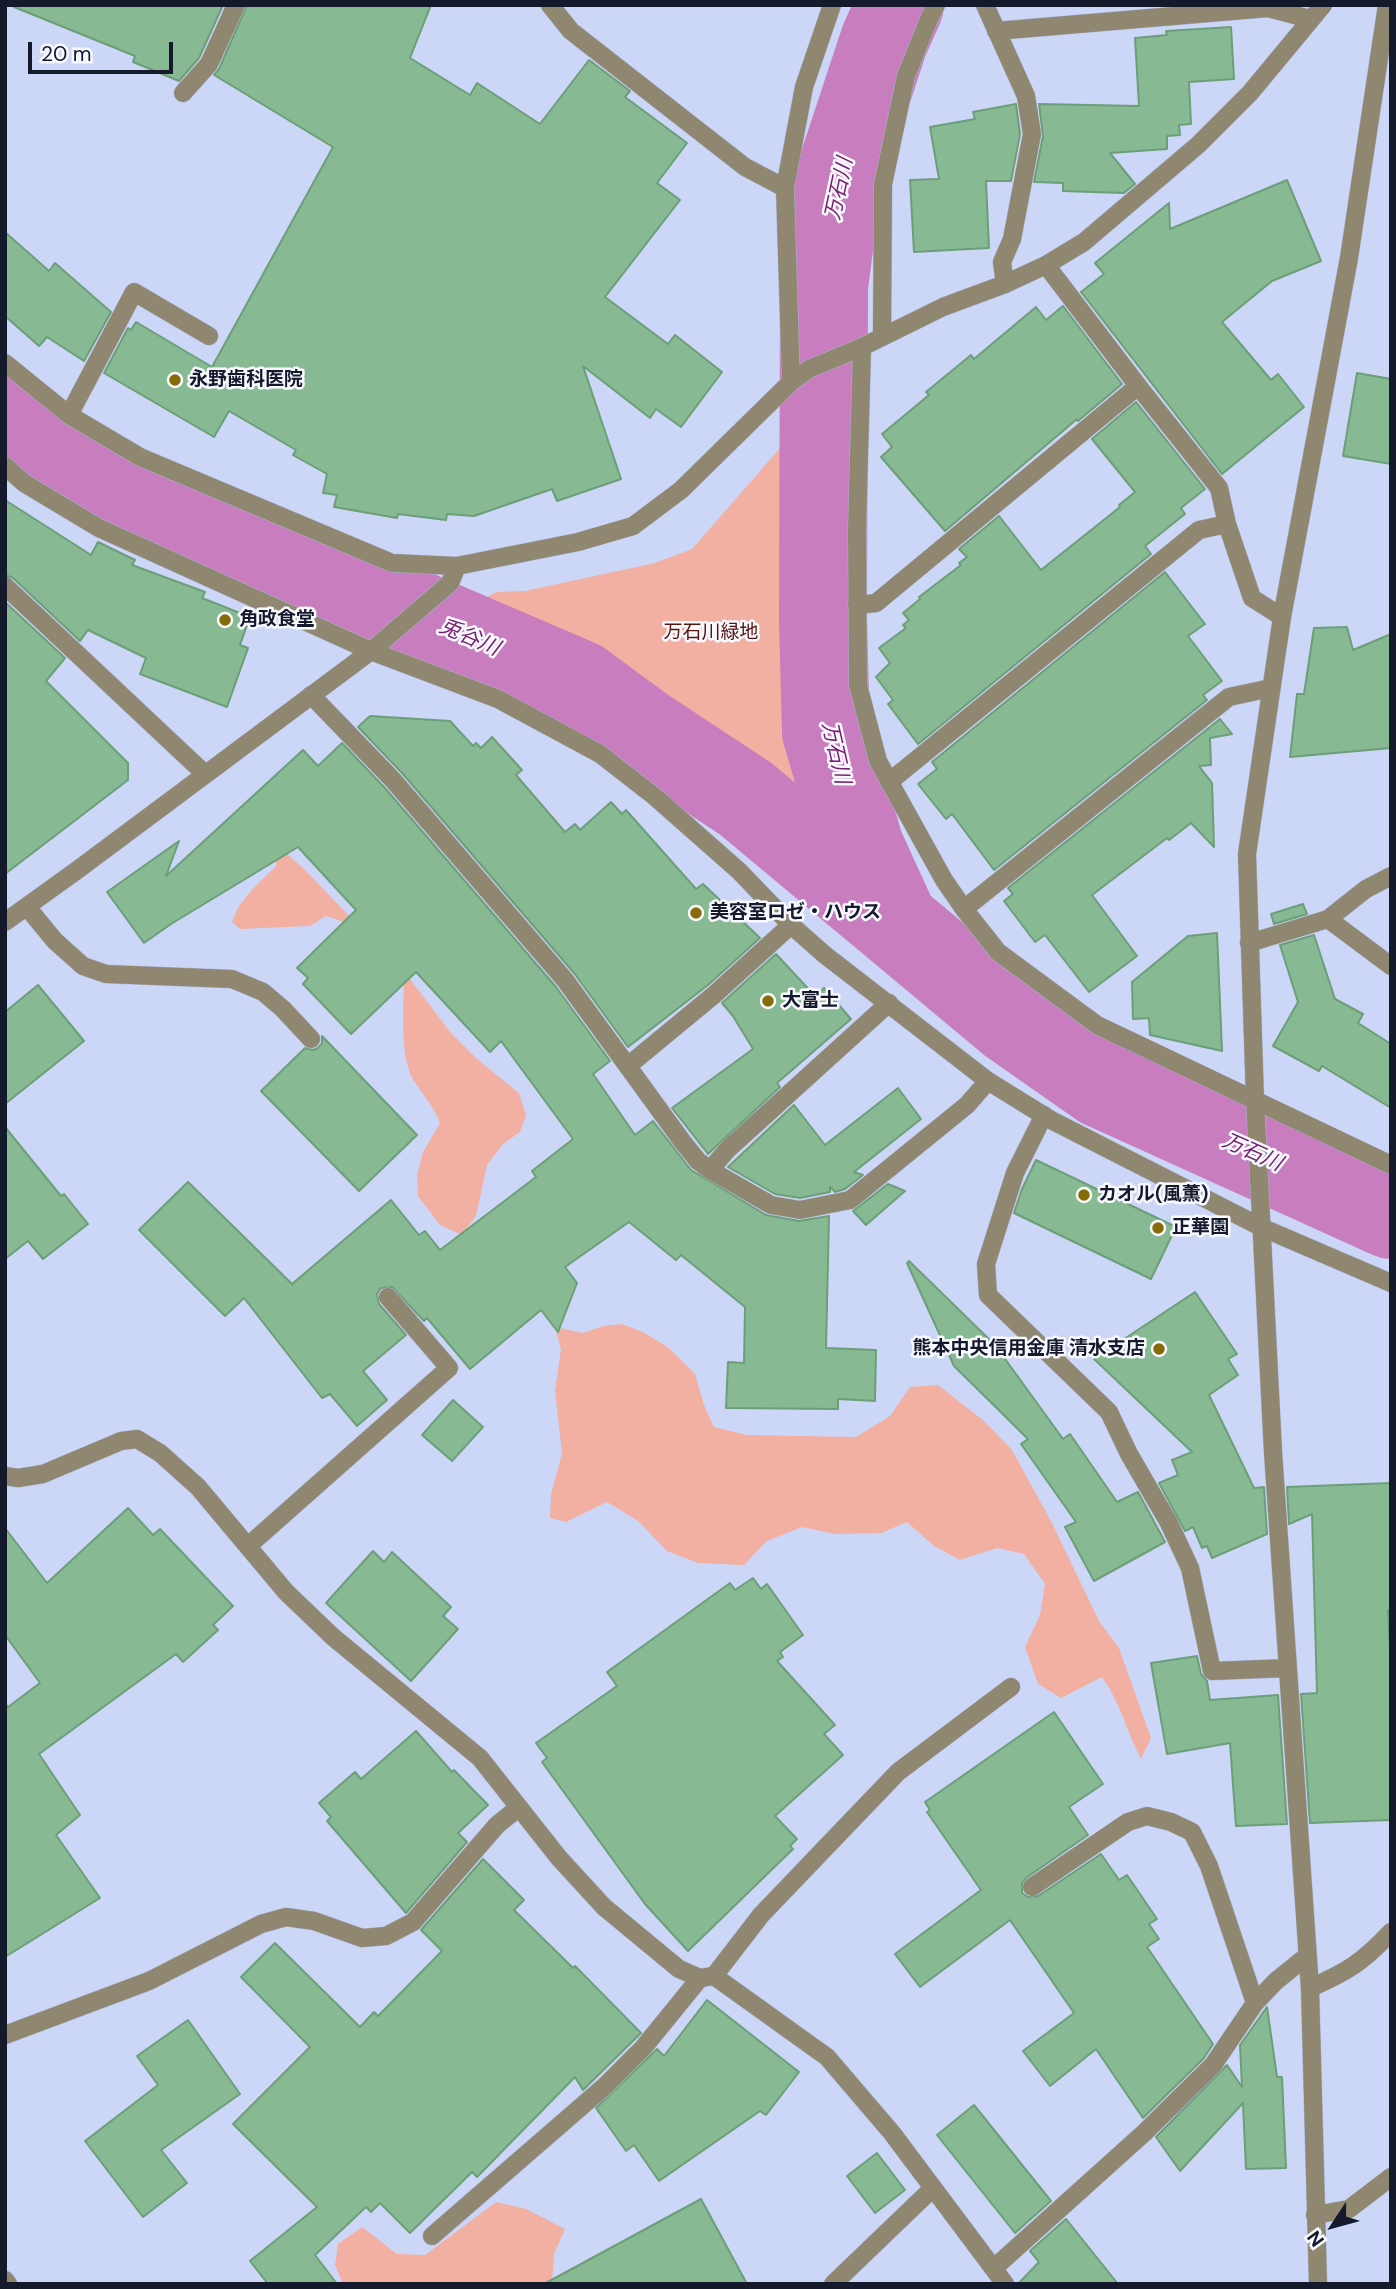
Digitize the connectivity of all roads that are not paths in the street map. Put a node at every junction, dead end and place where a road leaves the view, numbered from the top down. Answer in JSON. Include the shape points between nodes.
{"nodes":[{"id":1,"x":236,"y":5,"type":"edge"},
{"id":2,"x":550,"y":5,"type":"edge"},
{"id":3,"x":832,"y":5,"type":"edge"},
{"id":4,"x":936,"y":5,"type":"edge"},
{"id":5,"x":985,"y":5,"type":"edge"},
{"id":6,"x":1323,"y":5,"type":"edge"},
{"id":7,"x":1387,"y":5,"type":"edge"},
{"id":8,"x":1310,"y":19,"type":"junction"},
{"id":9,"x":996,"y":31,"type":"junction"},
{"id":10,"x":183,"y":93,"type":"dead end"},
{"id":11,"x":785,"y":188,"type":"junction"},
{"id":12,"x":1046,"y":265,"type":"junction"},
{"id":13,"x":1005,"y":284,"type":"junction"},
{"id":14,"x":209,"y":336,"type":"dead end"},
{"id":15,"x":882,"y":336,"type":"junction"},
{"id":16,"x":854,"y":351,"type":"junction"},
{"id":17,"x":5,"y":363,"type":"edge"},
{"id":18,"x":791,"y":382,"type":"junction"},
{"id":19,"x":1138,"y":386,"type":"junction"},
{"id":20,"x":69,"y":415,"type":"junction"},
{"id":21,"x":5,"y":466,"type":"edge"},
{"id":22,"x":1227,"y":524,"type":"junction"},
{"id":23,"x":457,"y":566,"type":"junction"},
{"id":24,"x":5,"y":586,"type":"edge"},
{"id":25,"x":858,"y":605,"type":"junction"},
{"id":26,"x":1282,"y":617,"type":"junction"},
{"id":27,"x":371,"y":651,"type":"junction"},
{"id":28,"x":1271,"y":688,"type":"junction"},
{"id":29,"x":311,"y":695,"type":"junction"},
{"id":30,"x":205,"y":774,"type":"junction"},
{"id":31,"x":889,"y":782,"type":"junction"},
{"id":32,"x":1391,"y":876,"type":"edge"},
{"id":33,"x":27,"y":907,"type":"junction"},
{"id":34,"x":964,"y":909,"type":"junction"},
{"id":35,"x":1328,"y":919,"type":"junction"},
{"id":36,"x":5,"y":922,"type":"edge"},
{"id":37,"x":791,"y":925,"type":"junction"},
{"id":38,"x":1249,"y":943,"type":"junction"},
{"id":39,"x":1391,"y":965,"type":"edge"},
{"id":40,"x":889,"y":1003,"type":"junction"},
{"id":41,"x":311,"y":1039,"type":"dead end"},
{"id":42,"x":629,"y":1065,"type":"junction"},
{"id":43,"x":988,"y":1082,"type":"junction"},
{"id":44,"x":1255,"y":1100,"type":"junction"},
{"id":45,"x":1044,"y":1115,"type":"junction"},
{"id":46,"x":1391,"y":1165,"type":"edge"},
{"id":47,"x":710,"y":1170,"type":"junction"},
{"id":48,"x":1263,"y":1228,"type":"junction"},
{"id":49,"x":1391,"y":1283,"type":"edge"},
{"id":50,"x":388,"y":1297,"type":"dead end"},
{"id":51,"x":5,"y":1476,"type":"edge"},
{"id":52,"x":248,"y":1546,"type":"junction"},
{"id":53,"x":1288,"y":1668,"type":"junction"},
{"id":54,"x":1010,"y":1687,"type":"dead end"},
{"id":55,"x":518,"y":1808,"type":"junction"},
{"id":56,"x":1032,"y":1887,"type":"dead end"},
{"id":57,"x":1391,"y":1932,"type":"edge"},
{"id":58,"x":1307,"y":1956,"type":"junction"},
{"id":59,"x":707,"y":1977,"type":"junction"},
{"id":60,"x":1310,"y":1988,"type":"junction"},
{"id":61,"x":1255,"y":2003,"type":"junction"},
{"id":62,"x":5,"y":2035,"type":"edge"},
{"id":63,"x":1391,"y":2177,"type":"edge"},
{"id":64,"x":933,"y":2188,"type":"junction"},
{"id":65,"x":1315,"y":2215,"type":"junction"},
{"id":66,"x":432,"y":2236,"type":"dead end"},
{"id":67,"x":994,"y":2268,"type":"junction"},
{"id":68,"x":5,"y":2280,"type":"edge"},
{"id":69,"x":8,"y":2284,"type":"edge"},
{"id":70,"x":833,"y":2284,"type":"edge"},
{"id":71,"x":1005,"y":2284,"type":"edge"},
{"id":72,"x":1318,"y":2284,"type":"edge"}],
"edges":[{"from":1,"to":10,"type":"street","via":[[209,64]]},
{"from":2,"to":11,"type":"street","via":[[571,31],[745,167]]},
{"from":3,"to":11,"type":"street","via":[[804,87]]},
{"from":4,"to":15,"type":"street","via":[[906,76],[883,184]]},
{"from":5,"to":9,"type":"street"},
{"from":6,"to":8,"type":"street"},
{"from":7,"to":26,"type":"street","via":[[1349,258]]},
{"from":8,"to":9,"type":"street","via":[[1268,8]]},
{"from":8,"to":12,"type":"street","via":[[1250,93],[1198,145],[1084,242]]},
{"from":9,"to":13,"type":"street","via":[[1026,96],[1032,134],[1012,239],[1002,262]]},
{"from":11,"to":18,"type":"street"},
{"from":12,"to":13,"type":"street"},
{"from":12,"to":19,"type":"street"},
{"from":13,"to":15,"type":"street"},
{"from":14,"to":20,"type":"street","via":[[134,292]]},
{"from":15,"to":16,"type":"street"},
{"from":16,"to":18,"type":"street","via":[[809,369]]},
{"from":16,"to":25,"type":"street"},
{"from":17,"to":20,"type":"street"},
{"from":18,"to":23,"type":"street","via":[[681,490],[633,526]]},
{"from":19,"to":22,"type":"street","via":[[1219,488]]},
{"from":19,"to":25,"type":"street","via":[[876,603]]},
{"from":20,"to":23,"type":"street","via":[[140,457],[392,563]]},
{"from":21,"to":27,"type":"street","via":[[99,528]]},
{"from":22,"to":26,"type":"street","via":[[1252,598]]},
{"from":22,"to":31,"type":"street","via":[[1199,530]]},
{"from":23,"to":27,"type":"street","via":[[450,583]]},
{"from":24,"to":30,"type":"street"},
{"from":25,"to":31,"type":"street","via":[[858,685],[878,761]]},
{"from":26,"to":28,"type":"street"},
{"from":27,"to":29,"type":"street"},
{"from":27,"to":37,"type":"street","via":[[498,699],[600,754],[739,871]]},
{"from":28,"to":34,"type":"street","via":[[1229,697]]},
{"from":28,"to":38,"type":"street","via":[[1247,854]]},
{"from":29,"to":30,"type":"street"},
{"from":29,"to":42,"type":"street","via":[[393,780],[509,914]]},
{"from":30,"to":33,"type":"street"},
{"from":31,"to":34,"type":"street"},
{"from":32,"to":35,"type":"street"},
{"from":33,"to":36,"type":"street"},
{"from":33,"to":41,"type":"street","via":[[83,966],[106,974],[232,979],[263,992]]},
{"from":34,"to":44,"type":"street","via":[[998,952],[1097,1025]]},
{"from":35,"to":38,"type":"street"},
{"from":35,"to":39,"type":"street"},
{"from":37,"to":40,"type":"street"},
{"from":37,"to":42,"type":"street"},
{"from":38,"to":44,"type":"street"},
{"from":40,"to":43,"type":"street"},
{"from":40,"to":47,"type":"street"},
{"from":42,"to":47,"type":"street","via":[[682,1141]]},
{"from":43,"to":45,"type":"street"},
{"from":43,"to":47,"type":"street","via":[[967,1105],[850,1200],[800,1210],[771,1205]]},
{"from":44,"to":46,"type":"street"},
{"from":44,"to":48,"type":"street"},
{"from":45,"to":48,"type":"street"},
{"from":45,"to":53,"type":"street","via":[[1015,1173],[986,1264],[988,1295],[1109,1412],[1190,1568],[1212,1671]]},
{"from":48,"to":49,"type":"street"},
{"from":48,"to":53,"type":"street"},
{"from":50,"to":52,"type":"street","via":[[449,1368]]},
{"from":51,"to":52,"type":"street","via":[[43,1475],[121,1441],[137,1439],[198,1487]]},
{"from":52,"to":55,"type":"street","via":[[286,1592],[333,1637],[480,1758]]},
{"from":53,"to":58,"type":"street"},
{"from":54,"to":59,"type":"street","via":[[898,1772]]},
{"from":55,"to":59,"type":"street","via":[[604,1907],[679,1969]]},
{"from":55,"to":62,"type":"street","via":[[497,1825],[413,1922],[386,1936],[362,1938],[314,1921],[273,1920],[149,1980]]},
{"from":56,"to":61,"type":"street","via":[[1128,1822],[1147,1816],[1192,1832],[1209,1866]]},
{"from":57,"to":60,"type":"street","via":[[1366,1959]]},
{"from":58,"to":60,"type":"street"},
{"from":58,"to":61,"type":"street"},
{"from":59,"to":64,"type":"street","via":[[827,2057]]},
{"from":59,"to":66,"type":"street","via":[[605,2085]]},
{"from":60,"to":65,"type":"street"},
{"from":61,"to":67,"type":"street","via":[[1213,2065]]},
{"from":63,"to":65,"type":"street","via":[[1349,2209]]},
{"from":64,"to":67,"type":"street"},
{"from":64,"to":70,"type":"street"},
{"from":65,"to":72,"type":"street"},
{"from":67,"to":71,"type":"street"},
{"from":68,"to":69,"type":"street"}]}
